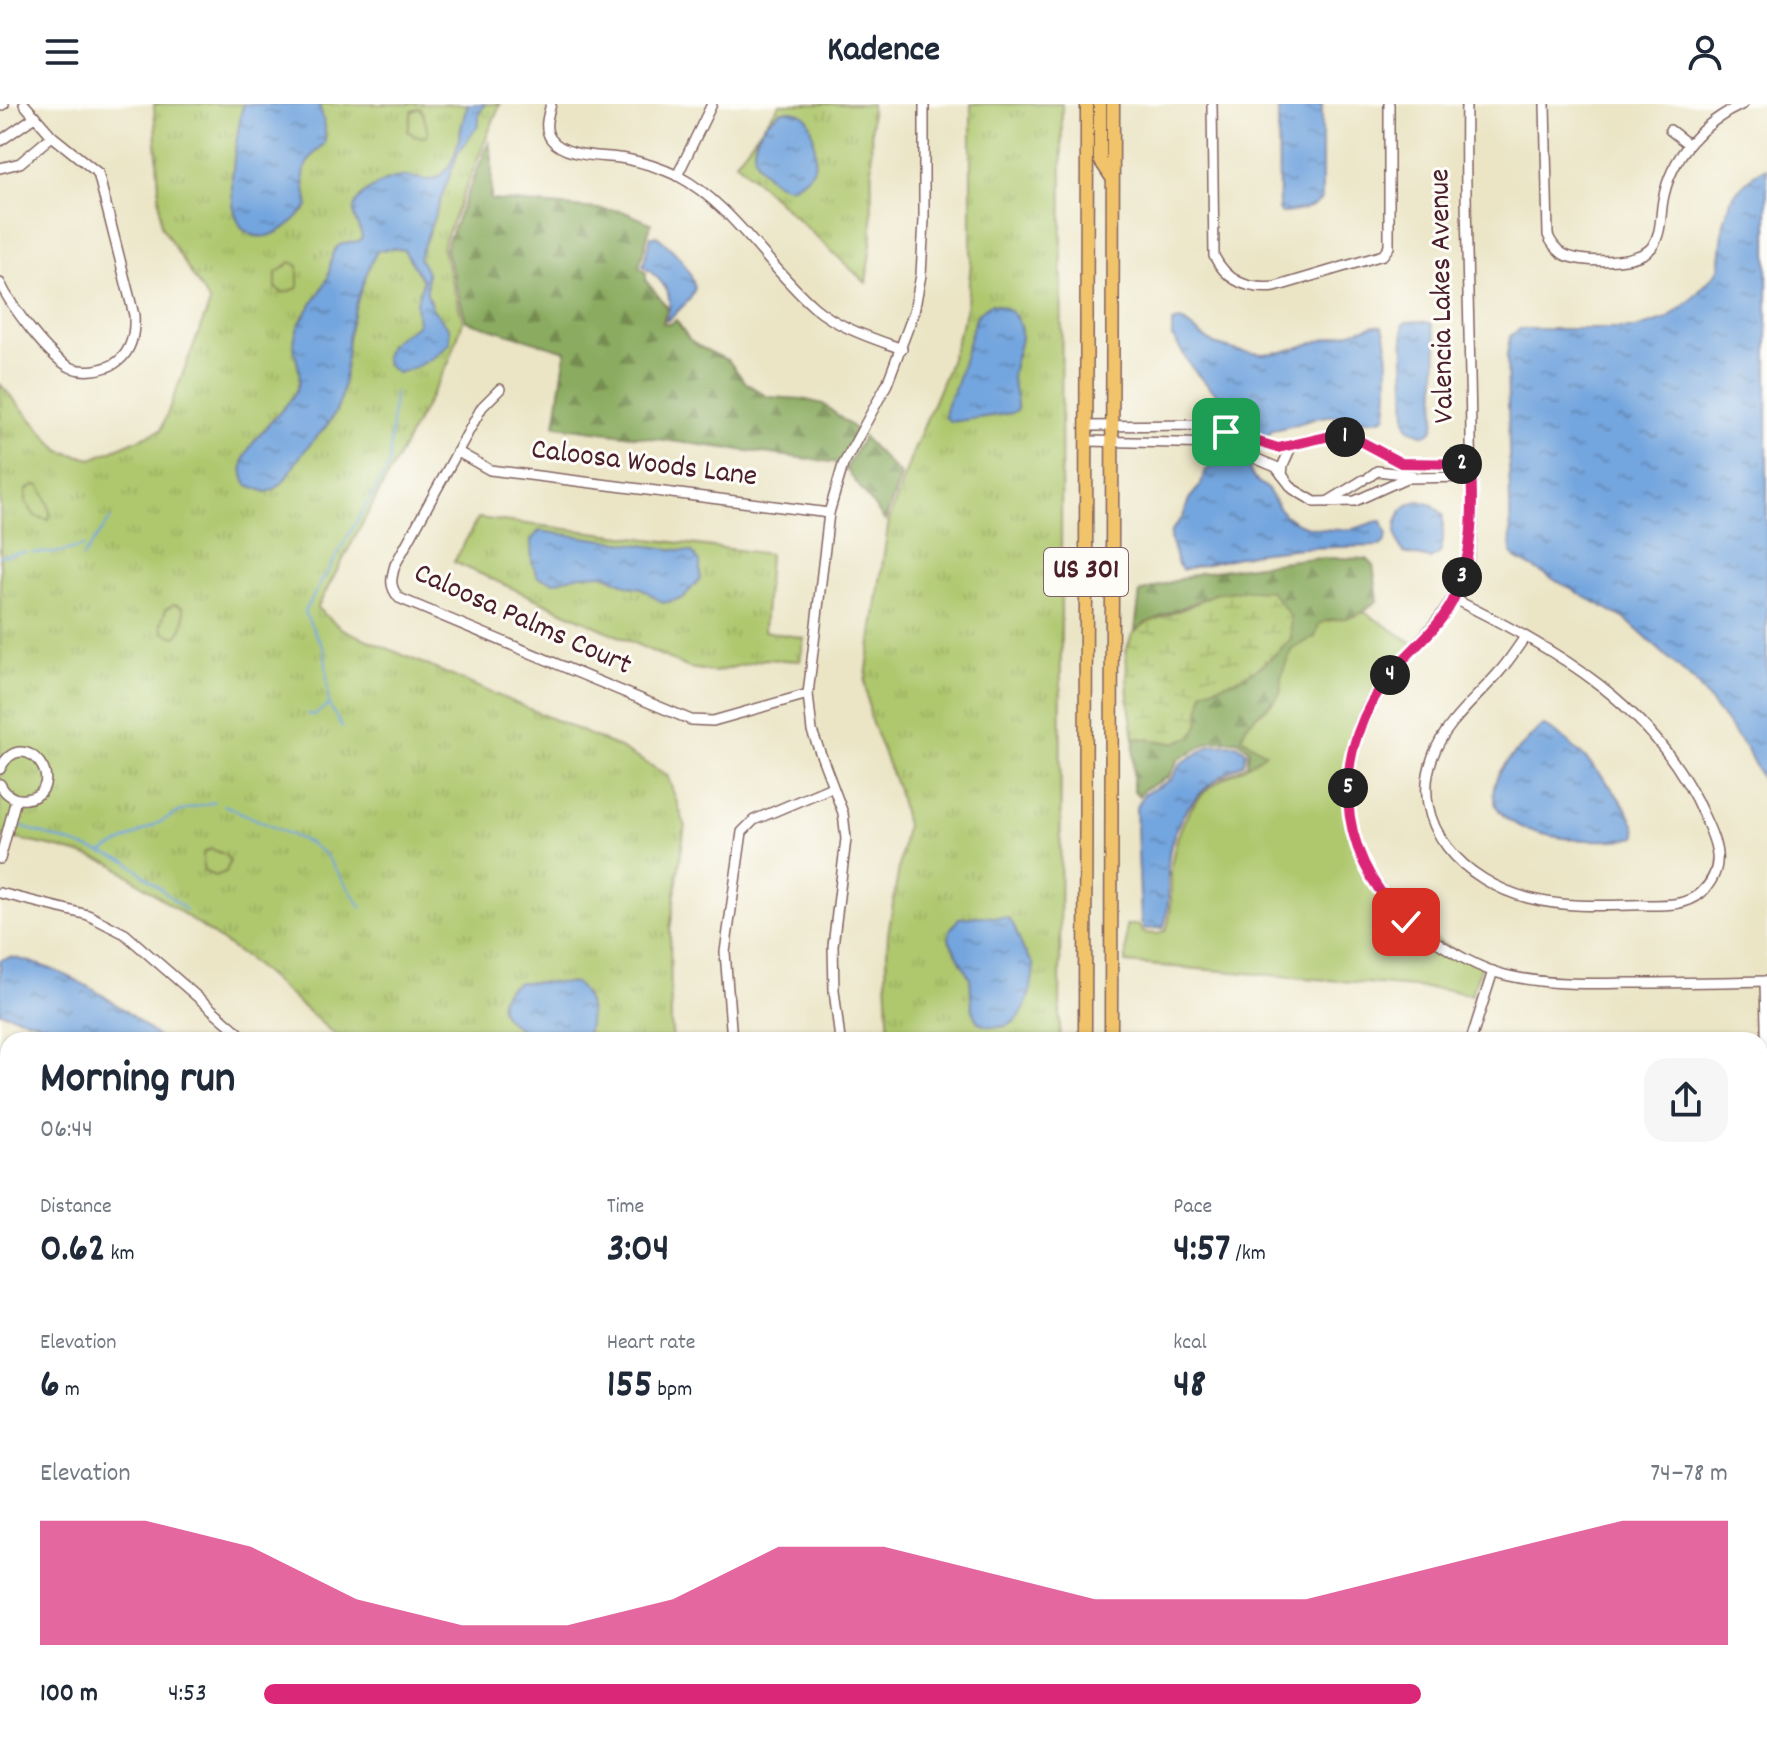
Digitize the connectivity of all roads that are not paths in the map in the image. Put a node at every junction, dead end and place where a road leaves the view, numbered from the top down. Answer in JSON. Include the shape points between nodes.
{"nodes":[{"id":1,"x":24,"y":104,"type":"edge"},
{"id":2,"x":551,"y":104,"type":"edge"},
{"id":3,"x":712,"y":104,"type":"edge"},
{"id":4,"x":924,"y":104,"type":"edge"},
{"id":5,"x":1087,"y":104,"type":"edge"},
{"id":6,"x":1100,"y":104,"type":"edge"},
{"id":7,"x":1113,"y":104,"type":"edge"},
{"id":8,"x":1212,"y":104,"type":"edge"},
{"id":9,"x":1389,"y":104,"type":"edge"},
{"id":10,"x":1466,"y":104,"type":"edge"},
{"id":11,"x":1545,"y":104,"type":"edge"},
{"id":12,"x":1743,"y":104,"type":"edge"},
{"id":13,"x":36,"y":116,"type":"junction"},
{"id":14,"x":1670,"y":130,"type":"dead end"},
{"id":15,"x":52,"y":136,"type":"junction"},
{"id":16,"x":0,"y":141,"type":"edge"},
{"id":17,"x":1688,"y":144,"type":"junction"},
{"id":18,"x":0,"y":168,"type":"edge"},
{"id":19,"x":677,"y":176,"type":"junction"},
{"id":20,"x":1112,"y":178,"type":"junction"},
{"id":21,"x":0,"y":283,"type":"edge"},
{"id":22,"x":902,"y":349,"type":"junction"},
{"id":23,"x":500,"y":389,"type":"dead end"},
{"id":24,"x":1086,"y":426,"type":"junction"},
{"id":25,"x":1111,"y":426,"type":"junction"},
{"id":26,"x":1087,"y":441,"type":"junction"},
{"id":27,"x":1111,"y":441,"type":"junction"},
{"id":28,"x":1291,"y":447,"type":"junction"},
{"id":29,"x":458,"y":452,"type":"junction"},
{"id":30,"x":1471,"y":464,"type":"junction"},
{"id":31,"x":1282,"y":475,"type":"junction"},
{"id":32,"x":1426,"y":477,"type":"junction"},
{"id":33,"x":1472,"y":477,"type":"junction"},
{"id":34,"x":1327,"y":502,"type":"junction"},
{"id":35,"x":829,"y":513,"type":"junction"},
{"id":36,"x":1454,"y":599,"type":"junction"},
{"id":37,"x":1525,"y":637,"type":"junction"},
{"id":38,"x":808,"y":694,"type":"junction"},
{"id":39,"x":0,"y":769,"type":"edge"},
{"id":40,"x":0,"y":784,"type":"edge"},
{"id":41,"x":832,"y":787,"type":"junction"},
{"id":42,"x":16,"y":799,"type":"junction"},
{"id":43,"x":0,"y":859,"type":"edge"},
{"id":44,"x":0,"y":893,"type":"edge"},
{"id":45,"x":1493,"y":971,"type":"junction"},
{"id":46,"x":1766,"y":981,"type":"edge"},
{"id":47,"x":238,"y":1032,"type":"edge"},
{"id":48,"x":731,"y":1032,"type":"edge"},
{"id":49,"x":839,"y":1032,"type":"edge"},
{"id":50,"x":1085,"y":1032,"type":"edge"},
{"id":51,"x":1111,"y":1032,"type":"edge"},
{"id":52,"x":1474,"y":1032,"type":"edge"},
{"id":53,"x":1764,"y":1032,"type":"edge"}],
"edges":[{"from":1,"to":13,"type":"street"},
{"from":2,"to":19,"type":"street","via":[[545,124],[559,147],[629,160]]},
{"from":3,"to":19,"type":"street"},
{"from":4,"to":22,"type":"street","via":[[921,275]]},
{"from":5,"to":24,"type":"main road","name":"US 301","number":"US 301"},
{"from":6,"to":20,"type":"main road","via":[[1100,160]]},
{"from":7,"to":20,"type":"main road","number":"US 301"},
{"from":8,"to":9,"type":"street","via":[[1214,256],[1232,279],[1260,289],[1383,255],[1389,247]]},
{"from":10,"to":30,"type":"street","name":"Valencia Lakes Avenue"},
{"from":11,"to":17,"type":"street","via":[[1546,228],[1551,243],[1571,257],[1624,259],[1647,253],[1658,234],[1669,180]]},
{"from":12,"to":17,"type":"street"},
{"from":13,"to":15,"type":"street"},
{"from":13,"to":16,"type":"street"},
{"from":14,"to":17,"type":"street"},
{"from":15,"to":18,"type":"street","via":[[20,163]]},
{"from":15,"to":21,"type":"street","via":[[98,173],[134,315],[128,349],[104,369],[72,368],[27,325]]},
{"from":19,"to":22,"type":"street","via":[[710,197],[817,309],[850,329]]},
{"from":20,"to":25,"type":"main road","number":"US 301"},
{"from":22,"to":35,"type":"street","via":[[843,465]]},
{"from":23,"to":29,"type":"street","name":"Caloosa Palms Court","via":[[482,407]]},
{"from":24,"to":25,"type":"street"},
{"from":24,"to":26,"type":"main road","name":"US 301","number":"US 301"},
{"from":25,"to":27,"type":"main road","number":"US 301"},
{"from":25,"to":28,"type":"street","via":[[1199,425],[1265,445]]},
{"from":26,"to":27,"type":"street"},
{"from":26,"to":50,"type":"main road","name":"US 301","number":"US 301"},
{"from":27,"to":31,"type":"street","via":[[1221,444],[1261,459]]},
{"from":27,"to":51,"type":"main road","number":"US 301"},
{"from":28,"to":30,"type":"street","via":[[1346,437],[1401,463]]},
{"from":28,"to":31,"type":"street"},
{"from":29,"to":35,"type":"street","name":"Caloosa Woods Lane","via":[[490,470]]},
{"from":29,"to":38,"type":"street","name":"Caloosa Palms Court","via":[[395,565],[390,581],[399,598],[691,720],[713,721]]},
{"from":30,"to":33,"type":"street","name":"Valencia Lakes Avenue"},
{"from":31,"to":34,"type":"street","via":[[1305,498]]},
{"from":32,"to":33,"type":"street"},
{"from":32,"to":34,"type":"street","via":[[1406,478],[1355,501]]},
{"from":32,"to":34,"type":"street","via":[[1377,471]]},
{"from":33,"to":36,"type":"street","name":"Valencia Lakes Avenue","via":[[1468,561]]},
{"from":35,"to":38,"type":"street"},
{"from":36,"to":37,"type":"street"},
{"from":36,"to":45,"type":"street","name":"Valencia Lakes Avenue","via":[[1394,670],[1362,719],[1349,764],[1348,798],[1359,854],[1389,905],[1463,959]]},
{"from":37,"to":37,"type":"street","via":[[1444,735],[1433,756],[1428,800],[1447,850],[1484,880],[1528,898],[1581,906],[1669,904],[1699,894],[1714,877],[1717,844],[1671,757],[1610,691]]},
{"from":38,"to":41,"type":"street","via":[[812,731]]},
{"from":39,"to":42,"type":"street","via":[[7,758],[20,753],[35,756],[44,768],[45,782],[37,794]]},
{"from":40,"to":42,"type":"street"},
{"from":41,"to":48,"type":"street","via":[[754,820],[742,832],[725,952]]},
{"from":41,"to":49,"type":"street","via":[[846,839],[833,946]]},
{"from":42,"to":43,"type":"street"},
{"from":44,"to":47,"type":"street","via":[[88,915],[125,934]]},
{"from":45,"to":46,"type":"street","name":"Valencia Lakes Avenue","via":[[1553,984]]},
{"from":45,"to":52,"type":"street"},
{"from":46,"to":53,"type":"street"}]}
